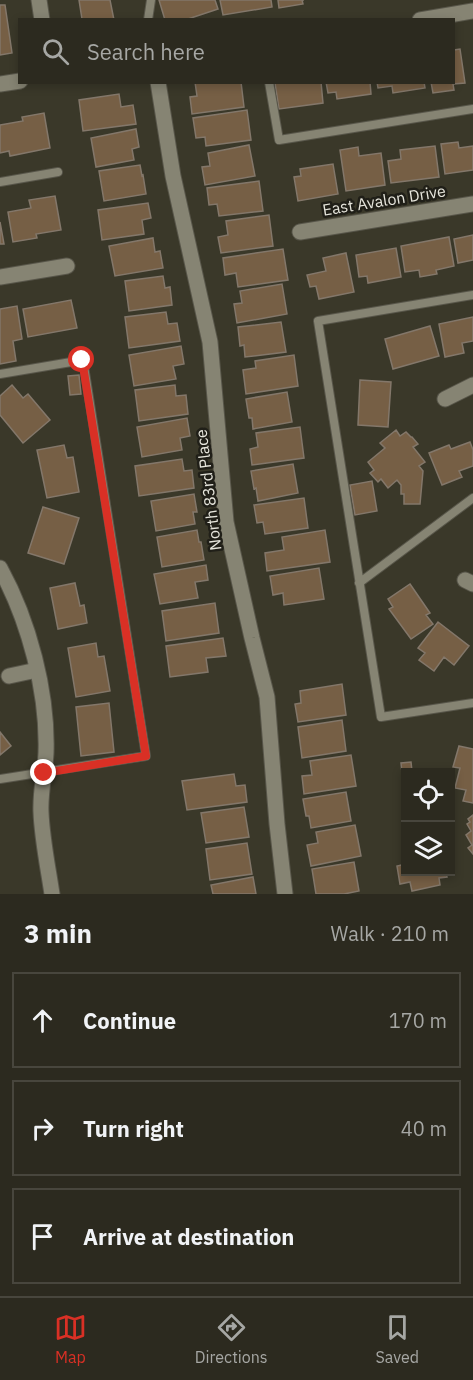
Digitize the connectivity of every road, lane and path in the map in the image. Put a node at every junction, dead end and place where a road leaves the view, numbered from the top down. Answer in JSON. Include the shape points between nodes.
{"nodes":[{"id":1,"x":39,"y":0,"type":"edge"},
{"id":2,"x":150,"y":0,"type":"edge"},
{"id":3,"x":473,"y":11,"type":"edge"},
{"id":4,"x":42,"y":18,"type":"edge"},
{"id":5,"x":148,"y":18,"type":"edge"},
{"id":6,"x":432,"y":18,"type":"edge"},
{"id":7,"x":18,"y":81,"type":"edge"},
{"id":8,"x":0,"y":84,"type":"edge"},
{"id":9,"x":158,"y":84,"type":"edge"},
{"id":10,"x":269,"y":84,"type":"edge"},
{"id":11,"x":473,"y":109,"type":"edge"},
{"id":12,"x":58,"y":172,"type":"dead end"},
{"id":13,"x":0,"y":182,"type":"edge"},
{"id":14,"x":473,"y":204,"type":"edge"},
{"id":15,"x":300,"y":232,"type":"dead end"},
{"id":16,"x":67,"y":266,"type":"dead end"},
{"id":17,"x":0,"y":277,"type":"edge"},
{"id":18,"x":473,"y":295,"type":"edge"},
{"id":19,"x":0,"y":374,"type":"edge"},
{"id":20,"x":473,"y":385,"type":"edge"},
{"id":21,"x":445,"y":399,"type":"dead end"},
{"id":22,"x":473,"y":498,"type":"edge"},
{"id":23,"x":0,"y":568,"type":"edge"},
{"id":24,"x":359,"y":583,"type":"junction"},
{"id":25,"x":37,"y":670,"type":"junction"},
{"id":26,"x":9,"y":676,"type":"dead end"},
{"id":27,"x":473,"y":703,"type":"edge"},
{"id":28,"x":44,"y":773,"type":"junction"},
{"id":29,"x":0,"y":779,"type":"edge"},
{"id":30,"x":52,"y":894,"type":"edge"},
{"id":31,"x":285,"y":894,"type":"edge"}],
"edges":[{"from":1,"to":4,"type":"street"},
{"from":2,"to":5,"type":"lane"},
{"from":3,"to":6,"type":"street"},
{"from":7,"to":8,"type":"street"},
{"from":9,"to":31,"type":"street","name":"North 83rd Place","via":[[173,176],[210,342],[226,522],[267,697]]},
{"from":10,"to":11,"type":"lane","via":[[279,140]]},
{"from":12,"to":13,"type":"lane"},
{"from":14,"to":15,"type":"street","name":"East Avalon Drive"},
{"from":16,"to":17,"type":"street"},
{"from":18,"to":24,"type":"lane","via":[[318,321]]},
{"from":19,"to":28,"type":"lane","via":[[82,360],[146,756]]},
{"from":20,"to":21,"type":"street"},
{"from":22,"to":24,"type":"lane"},
{"from":23,"to":25,"type":"street","via":[[13,591]]},
{"from":24,"to":27,"type":"lane","via":[[381,717]]},
{"from":25,"to":26,"type":"street"},
{"from":25,"to":28,"type":"street","via":[[46,736]]},
{"from":28,"to":29,"type":"lane"},
{"from":28,"to":30,"type":"street","via":[[40,814]]}]}
